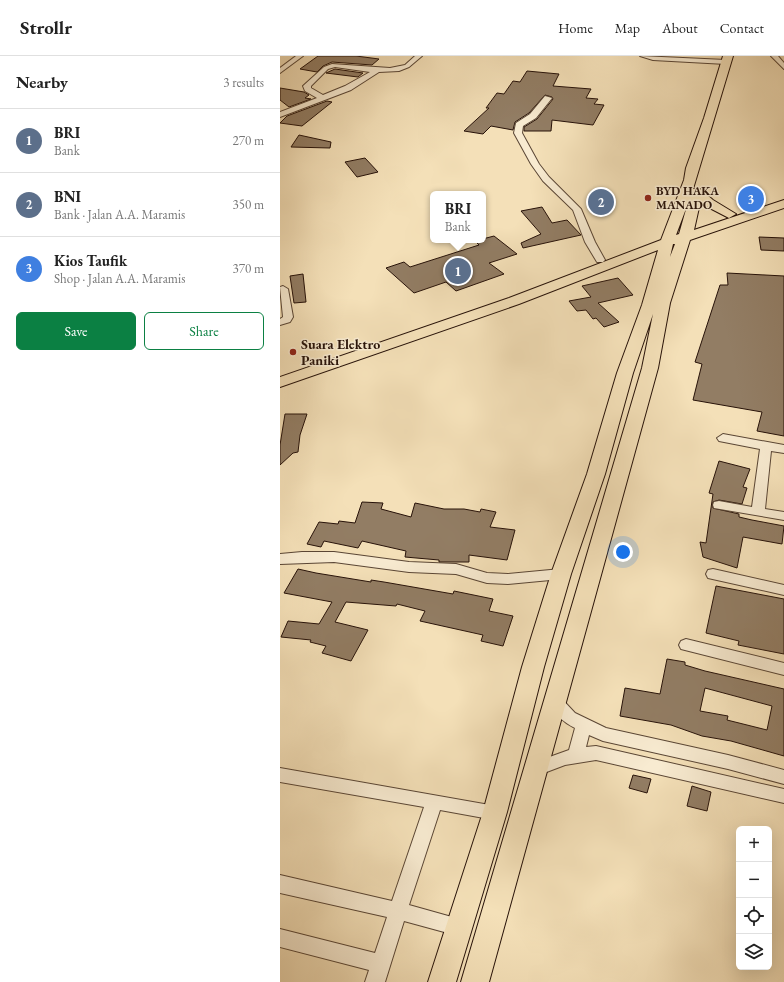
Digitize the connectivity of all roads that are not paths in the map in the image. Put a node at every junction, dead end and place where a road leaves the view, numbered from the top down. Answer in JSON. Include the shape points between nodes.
{"nodes":[{"id":1,"x":300,"y":56,"type":"edge"},
{"id":2,"x":416,"y":56,"type":"edge"},
{"id":3,"x":421,"y":56,"type":"edge"},
{"id":4,"x":643,"y":56,"type":"edge"},
{"id":5,"x":665,"y":56,"type":"edge"},
{"id":6,"x":711,"y":56,"type":"edge"},
{"id":7,"x":739,"y":56,"type":"edge"},
{"id":8,"x":774,"y":56,"type":"edge"},
{"id":9,"x":727,"y":59,"type":"edge"},
{"id":10,"x":784,"y":67,"type":"edge"},
{"id":11,"x":378,"y":70,"type":"junction"},
{"id":12,"x":280,"y":72,"type":"edge"},
{"id":13,"x":322,"y":98,"type":"junction"},
{"id":14,"x":548,"y":98,"type":"dead end"},
{"id":15,"x":280,"y":107,"type":"edge"},
{"id":16,"x":284,"y":113,"type":"edge"},
{"id":17,"x":698,"y":169,"type":"junction"},
{"id":18,"x":696,"y":193,"type":"junction"},
{"id":19,"x":784,"y":194,"type":"edge"},
{"id":20,"x":784,"y":204,"type":"edge"},
{"id":21,"x":730,"y":214,"type":"junction"},
{"id":22,"x":709,"y":230,"type":"junction"},
{"id":23,"x":677,"y":240,"type":"junction"},
{"id":24,"x":622,"y":259,"type":"junction"},
{"id":25,"x":600,"y":260,"type":"junction"},
{"id":26,"x":658,"y":271,"type":"junction"},
{"id":27,"x":283,"y":289,"type":"dead end"},
{"id":28,"x":280,"y":322,"type":"edge"},
{"id":29,"x":280,"y":369,"type":"edge"},
{"id":30,"x":280,"y":382,"type":"edge"},
{"id":31,"x":723,"y":438,"type":"dead end"},
{"id":32,"x":766,"y":446,"type":"junction"},
{"id":33,"x":784,"y":449,"type":"edge"},
{"id":34,"x":719,"y":505,"type":"dead end"},
{"id":35,"x":758,"y":512,"type":"junction"},
{"id":36,"x":784,"y":516,"type":"edge"},
{"id":37,"x":280,"y":559,"type":"edge"},
{"id":38,"x":561,"y":574,"type":"junction"},
{"id":39,"x":713,"y":574,"type":"dead end"},
{"id":40,"x":784,"y":590,"type":"edge"},
{"id":41,"x":686,"y":645,"type":"dead end"},
{"id":42,"x":784,"y":669,"type":"edge"},
{"id":43,"x":555,"y":701,"type":"junction"},
{"id":44,"x":584,"y":726,"type":"junction"},
{"id":45,"x":576,"y":755,"type":"junction"},
{"id":46,"x":536,"y":769,"type":"junction"},
{"id":47,"x":280,"y":775,"type":"edge"},
{"id":48,"x":784,"y":777,"type":"edge"},
{"id":49,"x":784,"y":796,"type":"edge"},
{"id":50,"x":434,"y":803,"type":"junction"},
{"id":51,"x":495,"y":812,"type":"junction"},
{"id":52,"x":280,"y":884,"type":"edge"},
{"id":53,"x":398,"y":911,"type":"junction"},
{"id":54,"x":459,"y":928,"type":"junction"},
{"id":55,"x":280,"y":938,"type":"edge"},
{"id":56,"x":382,"y":964,"type":"junction"},
{"id":57,"x":375,"y":982,"type":"edge"},
{"id":58,"x":442,"y":982,"type":"edge"},
{"id":59,"x":475,"y":982,"type":"edge"}],
"edges":[{"from":1,"to":12,"type":"street"},
{"from":2,"to":3,"type":"street"},
{"from":3,"to":11,"type":"street","via":[[406,66]]},
{"from":4,"to":9,"type":"street","via":[[659,59]]},
{"from":5,"to":6,"type":"street"},
{"from":7,"to":17,"type":"highway","via":[[729,95]]},
{"from":8,"to":10,"type":"street"},
{"from":9,"to":17,"type":"highway"},
{"from":11,"to":13,"type":"street","via":[[356,84]]},
{"from":11,"to":13,"type":"street","via":[[329,66],[307,86]]},
{"from":13,"to":16,"type":"street"},
{"from":14,"to":25,"type":"street","via":[[533,116],[519,125],[518,133],[540,172],[577,209]]},
{"from":15,"to":16,"type":"street"},
{"from":17,"to":18,"type":"highway"},
{"from":17,"to":23,"type":"highway","via":[[690,180]]},
{"from":18,"to":21,"type":"highway","via":[[708,203]]},
{"from":18,"to":23,"type":"highway"},
{"from":19,"to":21,"type":"highway"},
{"from":20,"to":22,"type":"highway"},
{"from":21,"to":23,"type":"highway"},
{"from":22,"to":23,"type":"highway"},
{"from":22,"to":23,"type":"highway"},
{"from":23,"to":24,"type":"highway"},
{"from":23,"to":25,"type":"highway"},
{"from":23,"to":26,"type":"highway"},
{"from":23,"to":43,"type":"highway","via":[[650,368]]},
{"from":24,"to":26,"type":"highway","via":[[644,263]]},
{"from":24,"to":30,"type":"highway","via":[[514,301]]},
{"from":25,"to":29,"type":"highway"},
{"from":26,"to":38,"type":"highway","via":[[649,305],[625,372],[596,474]]},
{"from":27,"to":28,"type":"street","via":[[288,317]]},
{"from":31,"to":32,"type":"street"},
{"from":32,"to":33,"type":"street"},
{"from":32,"to":35,"type":"street"},
{"from":34,"to":35,"type":"street"},
{"from":35,"to":36,"type":"street"},
{"from":37,"to":38,"type":"street","via":[[334,557],[409,567],[456,569],[487,578],[508,579]]},
{"from":38,"to":51,"type":"highway"},
{"from":39,"to":40,"type":"street"},
{"from":41,"to":42,"type":"street"},
{"from":43,"to":44,"type":"street","via":[[569,718]]},
{"from":43,"to":46,"type":"highway"},
{"from":44,"to":45,"type":"street"},
{"from":44,"to":48,"type":"street","via":[[624,740]]},
{"from":45,"to":46,"type":"street"},
{"from":45,"to":49,"type":"street","via":[[596,753]]},
{"from":46,"to":59,"type":"highway"},
{"from":47,"to":50,"type":"street"},
{"from":50,"to":51,"type":"street"},
{"from":50,"to":53,"type":"street"},
{"from":51,"to":54,"type":"highway"},
{"from":52,"to":53,"type":"street"},
{"from":53,"to":54,"type":"street"},
{"from":53,"to":56,"type":"street"},
{"from":54,"to":58,"type":"highway"},
{"from":55,"to":56,"type":"street"},
{"from":56,"to":57,"type":"street"}]}
